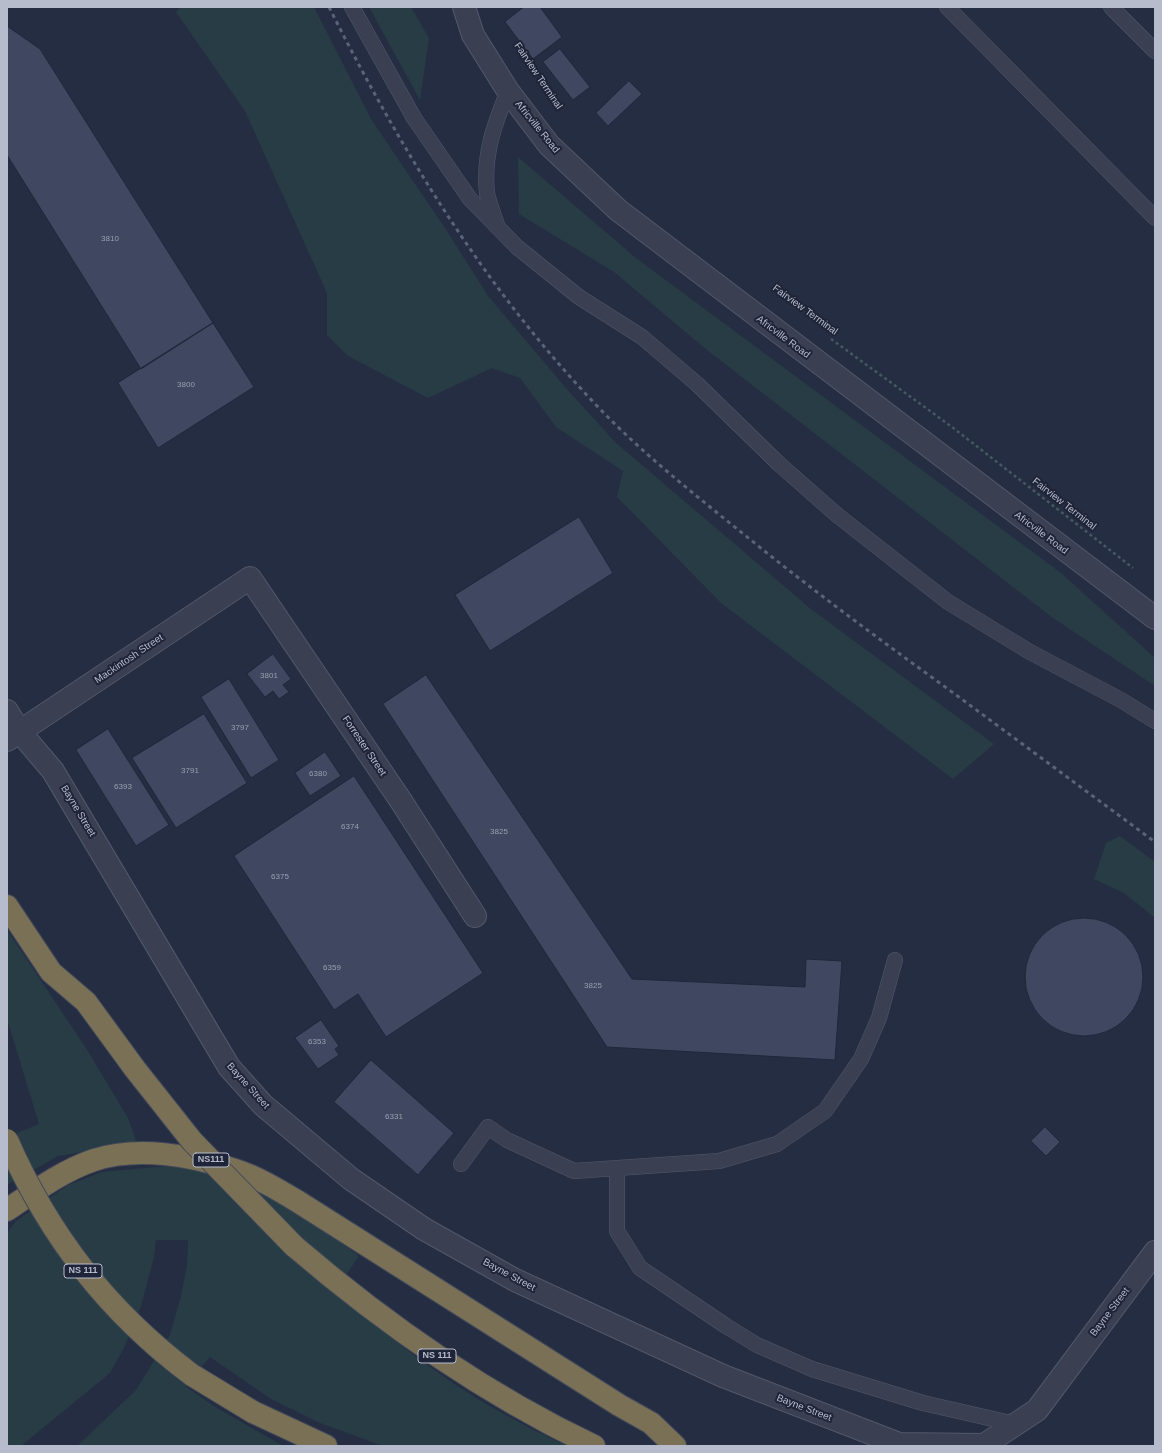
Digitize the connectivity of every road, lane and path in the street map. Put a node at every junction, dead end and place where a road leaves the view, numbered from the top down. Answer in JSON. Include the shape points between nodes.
{"nodes":[{"id":1,"x":352,"y":7,"type":"edge"},
{"id":2,"x":464,"y":7,"type":"edge"},
{"id":3,"x":947,"y":7,"type":"edge"},
{"id":4,"x":1111,"y":7,"type":"edge"},
{"id":5,"x":1155,"y":51,"type":"edge"},
{"id":6,"x":508,"y":91,"type":"junction"},
{"id":7,"x":1155,"y":218,"type":"edge"},
{"id":8,"x":497,"y":227,"type":"junction"},
{"id":9,"x":824,"y":334,"type":"dead end"},
{"id":10,"x":1136,"y":571,"type":"dead end"},
{"id":11,"x":250,"y":578,"type":"joint"},
{"id":12,"x":1155,"y":618,"type":"edge"},
{"id":13,"x":7,"y":711,"type":"edge"},
{"id":14,"x":1155,"y":721,"type":"edge"},
{"id":15,"x":14,"y":736,"type":"edge"},
{"id":16,"x":7,"y":906,"type":"edge"},
{"id":17,"x":475,"y":916,"type":"dead end"},
{"id":18,"x":894,"y":960,"type":"dead end"},
{"id":19,"x":7,"y":1140,"type":"edge"},
{"id":20,"x":461,"y":1164,"type":"dead end"},
{"id":21,"x":617,"y":1168,"type":"junction"},
{"id":22,"x":7,"y":1210,"type":"edge"},
{"id":23,"x":294,"y":1246,"type":"joint"},
{"id":24,"x":1155,"y":1252,"type":"edge"},
{"id":25,"x":1015,"y":1424,"type":"junction"},
{"id":26,"x":326,"y":1446,"type":"edge"},
{"id":27,"x":594,"y":1446,"type":"edge"},
{"id":28,"x":675,"y":1446,"type":"edge"}],
"edges":[{"from":1,"to":8,"type":"lane","via":[[414,118],[470,199]]},
{"from":2,"to":6,"type":"street","name":"Africville Road","via":[[474,34]]},
{"from":3,"to":7,"type":"lane"},
{"from":4,"to":5,"type":"lane"},
{"from":6,"to":8,"type":"lane","via":[[493,129],[487,156],[487,193]]},
{"from":6,"to":12,"type":"street","name":"Africville Road","via":[[549,145],[618,210]]},
{"from":8,"to":14,"type":"lane","via":[[517,247],[579,297],[642,337],[697,384],[778,463],[837,515],[948,602],[1030,652]]},
{"from":9,"to":10,"type":"path","name":"Fairview Terminal","via":[[952,427]]},
{"from":11,"to":15,"type":"street","name":"Mackintosh Street"},
{"from":11,"to":17,"type":"street","name":"Forrester Street","via":[[402,802]]},
{"from":13,"to":15,"type":"street","name":"Bayne Street"},
{"from":15,"to":25,"type":"street","name":"Bayne Street","via":[[54,771],[229,1067],[263,1105],[351,1179],[424,1229],[515,1280],[722,1376],[899,1444],[984,1445]]},
{"from":16,"to":23,"type":"highway","number":"NS111","bridge":true,"via":[[51,972],[86,1002],[192,1142]]},
{"from":18,"to":21,"type":"lane","via":[[879,1018],[861,1059],[825,1112],[777,1144],[719,1162]]},
{"from":19,"to":26,"type":"highway","number":"NS 111","bridge":true,"via":[[35,1199],[82,1270],[147,1339],[192,1375],[253,1412]]},
{"from":20,"to":21,"type":"lane","via":[[488,1127],[507,1140],[574,1171]]},
{"from":21,"to":25,"type":"lane","via":[[617,1232],[640,1268],[726,1326],[757,1345],[812,1369],[923,1403]]},
{"from":22,"to":28,"type":"highway","via":[[62,1174],[94,1160],[128,1154],[174,1156],[205,1161],[235,1170],[297,1201],[612,1401],[651,1423]]},
{"from":23,"to":27,"type":"highway","number":"NS 111","via":[[394,1327],[453,1367],[510,1402]]},
{"from":24,"to":25,"type":"street","name":"Bayne Street","via":[[1037,1410]]}]}
